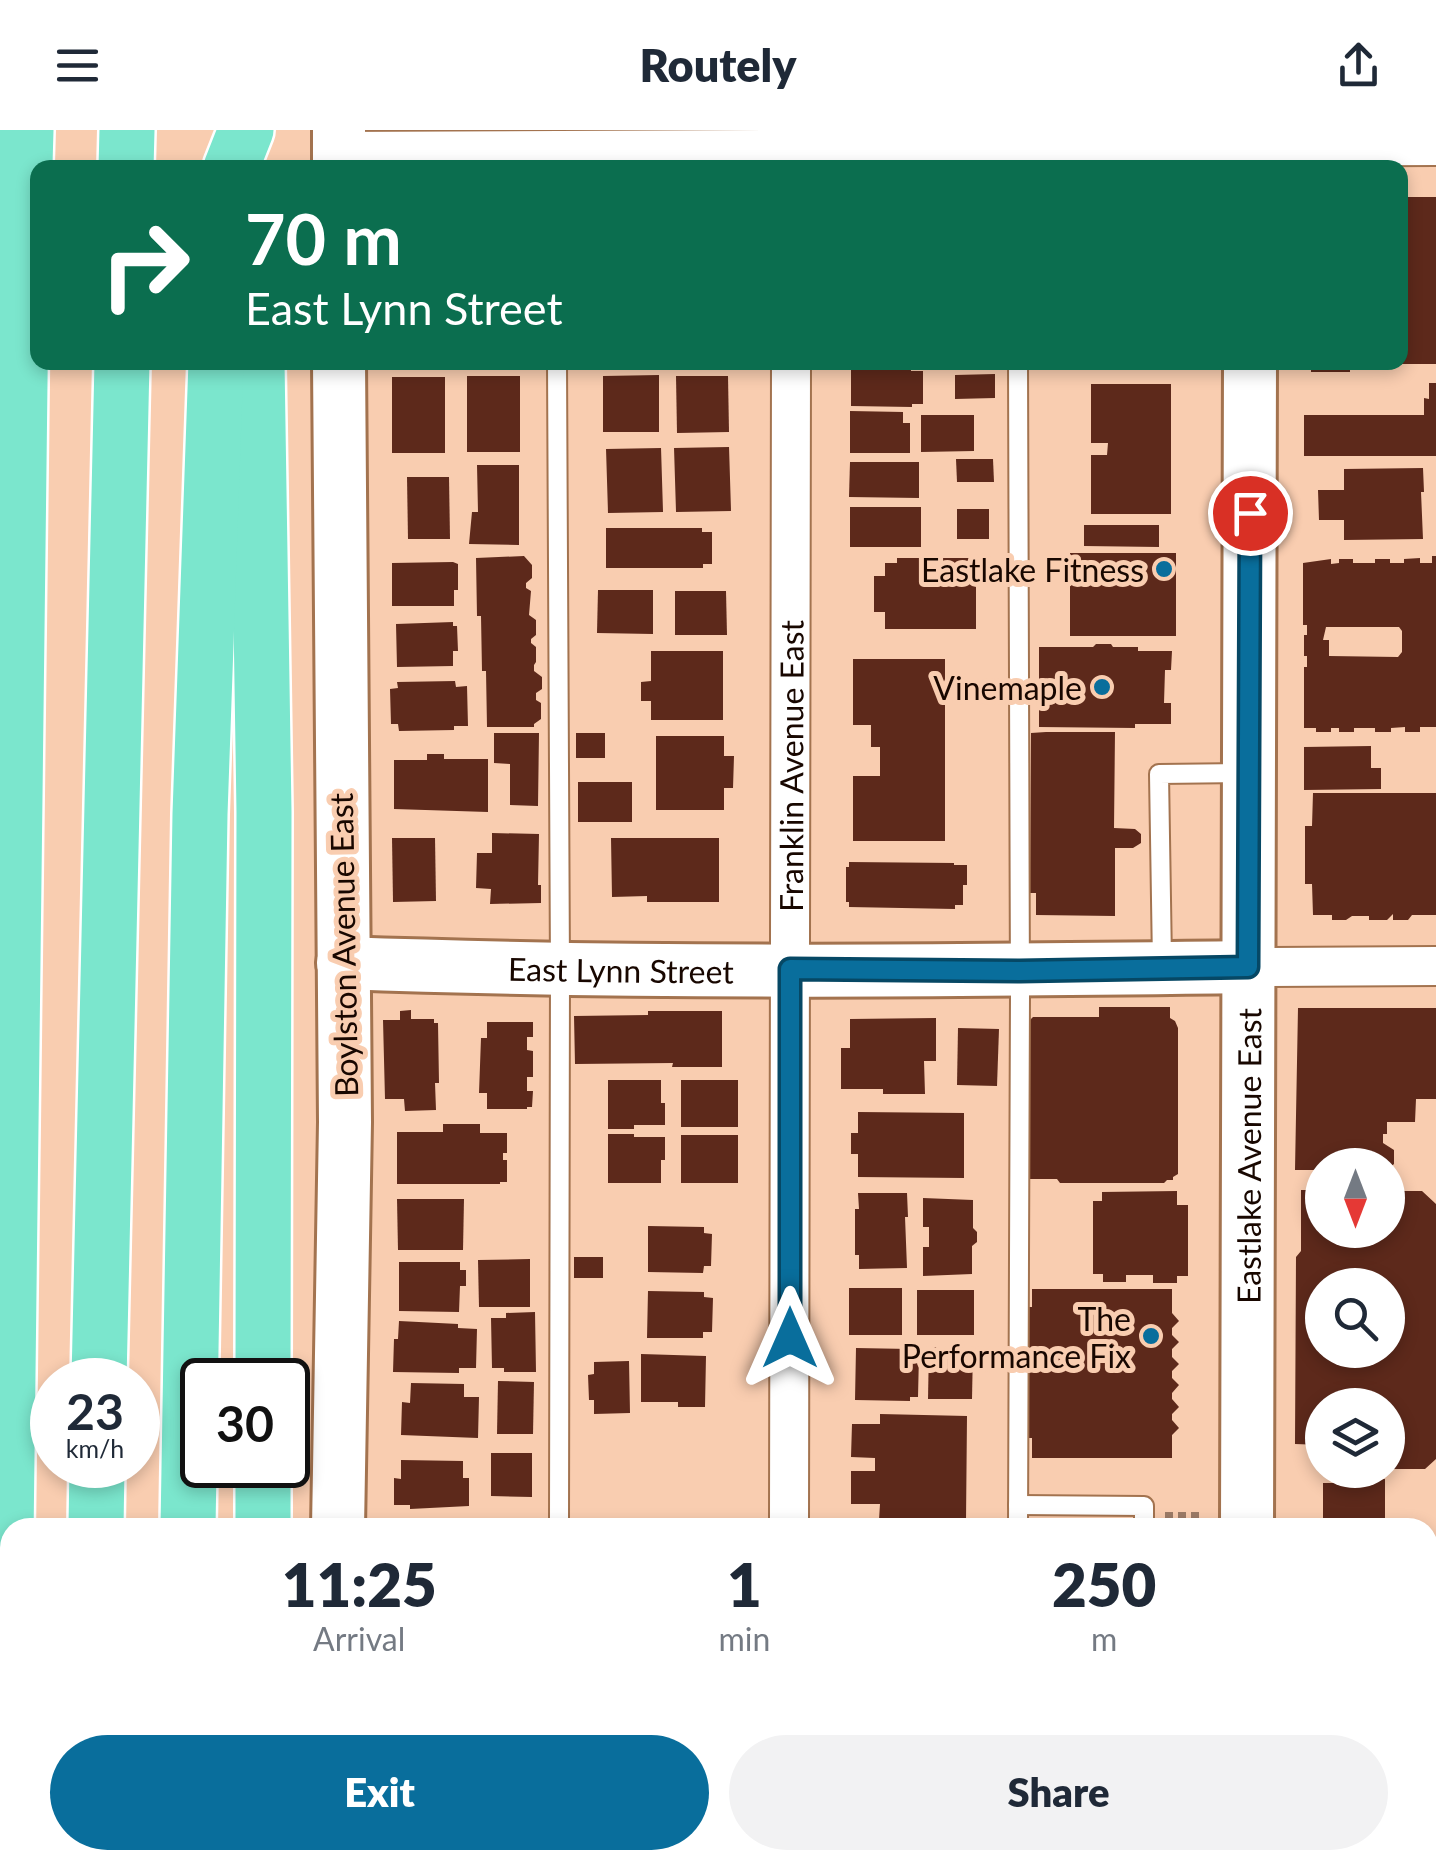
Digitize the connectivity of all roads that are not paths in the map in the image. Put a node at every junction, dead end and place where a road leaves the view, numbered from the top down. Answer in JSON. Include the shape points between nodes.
{"nodes":[{"id":1,"x":26,"y":130,"type":"edge"},
{"id":2,"x":126,"y":130,"type":"edge"},
{"id":3,"x":250,"y":130,"type":"edge"},
{"id":4,"x":1436,"y":146,"type":"edge"},
{"id":5,"x":1018,"y":148,"type":"edge"},
{"id":6,"x":1250,"y":148,"type":"edge"},
{"id":7,"x":556,"y":149,"type":"edge"},
{"id":8,"x":792,"y":149,"type":"edge"},
{"id":9,"x":338,"y":150,"type":"edge"},
{"id":10,"x":126,"y":160,"type":"edge"},
{"id":11,"x":235,"y":160,"type":"edge"},
{"id":12,"x":253,"y":160,"type":"edge"},
{"id":13,"x":22,"y":300,"type":"junction"},
{"id":14,"x":122,"y":370,"type":"edge"},
{"id":15,"x":216,"y":370,"type":"edge"},
{"id":16,"x":257,"y":370,"type":"edge"},
{"id":17,"x":340,"y":370,"type":"edge"},
{"id":18,"x":557,"y":370,"type":"edge"},
{"id":19,"x":791,"y":370,"type":"edge"},
{"id":20,"x":1018,"y":370,"type":"edge"},
{"id":21,"x":1250,"y":370,"type":"edge"},
{"id":22,"x":0,"y":483,"type":"edge"},
{"id":23,"x":1250,"y":773,"type":"junction"},
{"id":24,"x":344,"y":964,"type":"junction"},
{"id":25,"x":1436,"y":966,"type":"edge"},
{"id":26,"x":1248,"y":967,"type":"junction"},
{"id":27,"x":790,"y":969,"type":"junction"},
{"id":28,"x":560,"y":970,"type":"junction"},
{"id":29,"x":1162,"y":970,"type":"junction"},
{"id":30,"x":1020,"y":971,"type":"junction"},
{"id":31,"x":99,"y":1358,"type":"edge"},
{"id":32,"x":263,"y":1358,"type":"edge"},
{"id":33,"x":97,"y":1488,"type":"edge"},
{"id":34,"x":263,"y":1488,"type":"edge"},
{"id":35,"x":1018,"y":1505,"type":"junction"},
{"id":36,"x":6,"y":1518,"type":"edge"},
{"id":37,"x":96,"y":1518,"type":"edge"},
{"id":38,"x":188,"y":1518,"type":"edge"},
{"id":39,"x":263,"y":1518,"type":"edge"},
{"id":40,"x":338,"y":1518,"type":"edge"},
{"id":41,"x":558,"y":1518,"type":"edge"},
{"id":42,"x":789,"y":1518,"type":"edge"},
{"id":43,"x":1018,"y":1518,"type":"edge"},
{"id":44,"x":1150,"y":1518,"type":"edge"},
{"id":45,"x":1223,"y":1518,"type":"edge"}],
"edges":[{"from":1,"to":13,"type":"highway"},
{"from":2,"to":10,"type":"highway"},
{"from":3,"to":11,"type":"highway"},
{"from":3,"to":12,"type":"highway"},
{"from":4,"to":6,"type":"street"},
{"from":5,"to":6,"type":"street"},
{"from":5,"to":8,"type":"street"},
{"from":7,"to":8,"type":"street"},
{"from":7,"to":9,"type":"street"},
{"from":13,"to":22,"type":"highway"},
{"from":13,"to":36,"type":"highway"},
{"from":14,"to":31,"type":"highway"},
{"from":15,"to":38,"type":"highway","via":[[200,814]]},
{"from":16,"to":32,"type":"highway"},
{"from":17,"to":24,"type":"street","name":"Boylston Avenue East"},
{"from":18,"to":28,"type":"lane"},
{"from":19,"to":27,"type":"street","name":"Franklin Avenue East"},
{"from":20,"to":30,"type":"lane"},
{"from":21,"to":23,"type":"street","name":"Eastlake Avenue East"},
{"from":23,"to":26,"type":"street","name":"Eastlake Avenue East"},
{"from":23,"to":29,"type":"lane","via":[[1159,774]]},
{"from":24,"to":28,"type":"street","name":"East Lynn Street"},
{"from":24,"to":40,"type":"street","name":"Boylston Avenue East"},
{"from":25,"to":26,"type":"street","name":"East Lynn Street"},
{"from":26,"to":29,"type":"street","name":"East Lynn Street"},
{"from":26,"to":45,"type":"street","name":"Eastlake Avenue East"},
{"from":27,"to":28,"type":"street","name":"East Lynn Street"},
{"from":27,"to":30,"type":"street","name":"East Lynn Street"},
{"from":27,"to":42,"type":"street","name":"Franklin Avenue East"},
{"from":28,"to":41,"type":"lane"},
{"from":29,"to":30,"type":"street","name":"East Lynn Street"},
{"from":30,"to":35,"type":"lane"},
{"from":33,"to":37,"type":"highway"},
{"from":34,"to":39,"type":"highway"},
{"from":35,"to":43,"type":"lane"},
{"from":35,"to":44,"type":"lane","via":[[1144,1506]]}]}
